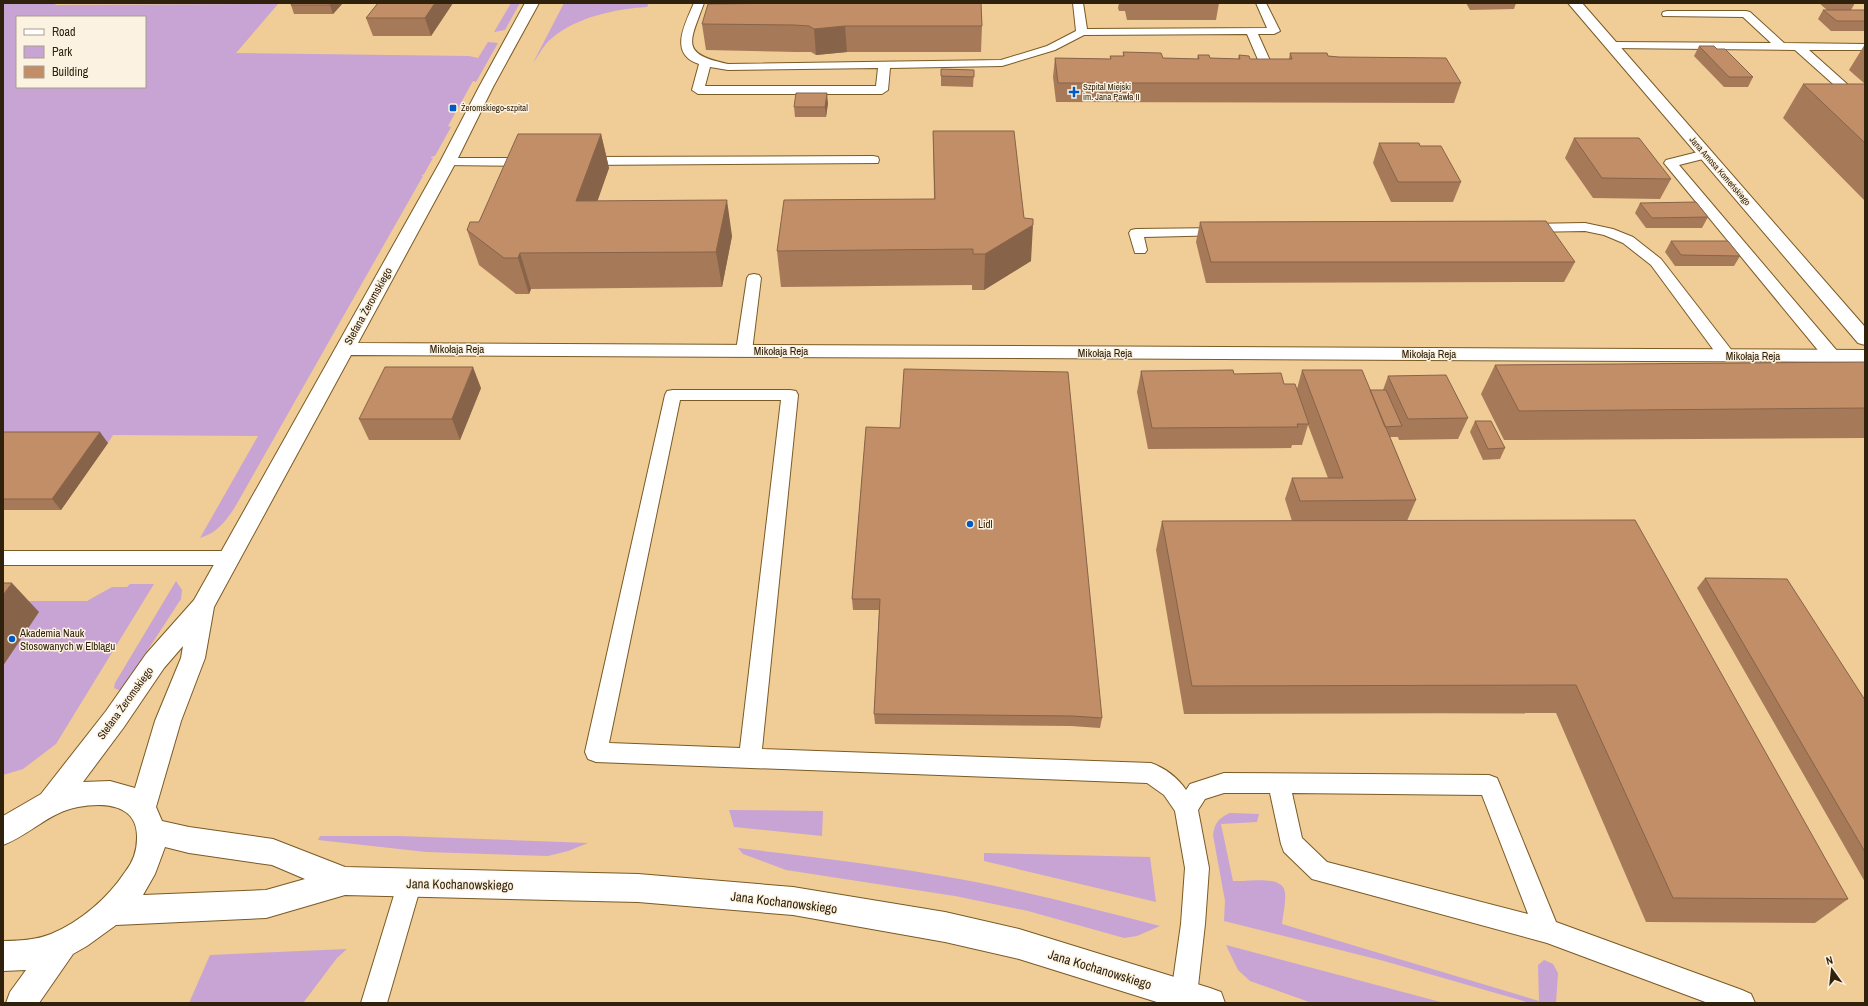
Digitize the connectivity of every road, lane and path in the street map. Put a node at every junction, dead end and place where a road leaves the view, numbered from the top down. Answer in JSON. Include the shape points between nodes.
{"nodes":[{"id":1,"x":532,"y":3,"type":"edge"},
{"id":2,"x":699,"y":3,"type":"edge"},
{"id":3,"x":1078,"y":3,"type":"edge"},
{"id":4,"x":1261,"y":3,"type":"edge"},
{"id":5,"x":1575,"y":3,"type":"edge"},
{"id":6,"x":1667,"y":14,"type":"dead end"},
{"id":7,"x":1251,"y":31,"type":"junction"},
{"id":8,"x":1082,"y":32,"type":"junction"},
{"id":9,"x":1612,"y":45,"type":"junction"},
{"id":10,"x":1782,"y":47,"type":"junction"},
{"id":11,"x":1799,"y":47,"type":"junction"},
{"id":12,"x":1865,"y":47,"type":"edge"},
{"id":13,"x":1032,"y":55,"type":"junction"},
{"id":14,"x":1054,"y":60,"type":"edge"},
{"id":15,"x":705,"y":64,"type":"junction"},
{"id":16,"x":884,"y":65,"type":"junction"},
{"id":17,"x":1235,"y":65,"type":"edge"},
{"id":18,"x":1865,"y":106,"type":"edge"},
{"id":19,"x":1706,"y":154,"type":"junction"},
{"id":20,"x":872,"y":160,"type":"dead end"},
{"id":21,"x":448,"y":162,"type":"junction"},
{"id":22,"x":544,"y":162,"type":"edge"},
{"id":23,"x":568,"y":162,"type":"edge"},
{"id":24,"x":1514,"y":228,"type":"edge"},
{"id":25,"x":1238,"y":232,"type":"edge"},
{"id":26,"x":1140,"y":250,"type":"dead end"},
{"id":27,"x":754,"y":278,"type":"dead end"},
{"id":28,"x":1865,"y":339,"type":"edge"},
{"id":29,"x":344,"y":349,"type":"junction"},
{"id":30,"x":744,"y":351,"type":"junction"},
{"id":31,"x":1727,"y":356,"type":"junction"},
{"id":32,"x":1832,"y":356,"type":"junction"},
{"id":33,"x":1865,"y":356,"type":"edge"},
{"id":34,"x":3,"y":558,"type":"edge"},
{"id":35,"x":230,"y":558,"type":"junction"},
{"id":36,"x":202,"y":607,"type":"junction"},
{"id":37,"x":750,"y":757,"type":"junction"},
{"id":38,"x":1279,"y":784,"type":"junction"},
{"id":39,"x":51,"y":802,"type":"junction"},
{"id":40,"x":1186,"y":808,"type":"junction"},
{"id":41,"x":147,"y":820,"type":"junction"},
{"id":42,"x":8,"y":825,"type":"edge"},
{"id":43,"x":345,"y":882,"type":"junction"},
{"id":44,"x":410,"y":882,"type":"junction"},
{"id":45,"x":111,"y":911,"type":"junction"},
{"id":46,"x":1547,"y":931,"type":"junction"},
{"id":47,"x":62,"y":944,"type":"junction"},
{"id":48,"x":3,"y":956,"type":"edge"},
{"id":49,"x":1197,"y":999,"type":"edge"},
{"id":50,"x":21,"y":1003,"type":"edge"},
{"id":51,"x":374,"y":1003,"type":"edge"},
{"id":52,"x":1742,"y":1003,"type":"edge"}],
"edges":[{"from":1,"to":21,"type":"street","name":"Stefana Żeromskiego"},
{"from":2,"to":15,"type":"lane","via":[[685,40],[688,52]]},
{"from":3,"to":8,"type":"lane"},
{"from":4,"to":7,"type":"lane","via":[[1274,31]]},
{"from":5,"to":9,"type":"street","name":"Jana Amosa Komeńskiego"},
{"from":6,"to":10,"type":"lane","via":[[1746,14]]},
{"from":7,"to":8,"type":"lane"},
{"from":7,"to":17,"type":"lane","via":[[1266,65]]},
{"from":8,"to":13,"type":"lane"},
{"from":9,"to":10,"type":"lane"},
{"from":9,"to":19,"type":"street","name":"Jana Amosa Komeńskiego"},
{"from":10,"to":11,"type":"lane"},
{"from":11,"to":12,"type":"lane"},
{"from":11,"to":18,"type":"lane"},
{"from":13,"to":14,"type":"lane"},
{"from":13,"to":16,"type":"lane","via":[[1002,63]]},
{"from":15,"to":16,"type":"lane","via":[[728,67]]},
{"from":15,"to":16,"type":"lane","via":[[698,90],[882,90]]},
{"from":19,"to":28,"type":"street","name":"Jana Amosa Komeńskiego"},
{"from":19,"to":32,"type":"lane","via":[[1671,163]]},
{"from":20,"to":23,"type":"lane"},
{"from":21,"to":22,"type":"lane"},
{"from":21,"to":29,"type":"street","name":"Stefana Żeromskiego"},
{"from":24,"to":31,"type":"lane","via":[[1585,227],[1628,240],[1656,262]]},
{"from":25,"to":26,"type":"lane","via":[[1136,233]]},
{"from":27,"to":30,"type":"lane"},
{"from":29,"to":30,"type":"street","name":"Mikołaja Reja"},
{"from":29,"to":35,"type":"street","name":"Stefana Żeromskiego"},
{"from":30,"to":31,"type":"street","name":"Mikołaja Reja"},
{"from":31,"to":32,"type":"street","name":"Mikołaja Reja"},
{"from":32,"to":33,"type":"street","name":"Mikołaja Reja"},
{"from":34,"to":35,"type":"lane"},
{"from":35,"to":36,"type":"street","name":"Stefana Żeromskiego"},
{"from":36,"to":39,"type":"street","name":"Stefana Żeromskiego","via":[[155,661],[115,719]]},
{"from":36,"to":41,"type":"street","name":"Stefana Żeromskiego","via":[[193,658],[168,721]]},
{"from":37,"to":37,"type":"lane","via":[[790,395],[673,395],[596,752]]},
{"from":37,"to":40,"type":"lane","via":[[1151,773],[1172,788]]},
{"from":38,"to":40,"type":"lane","via":[[1224,783],[1198,791]]},
{"from":38,"to":46,"type":"lane","via":[[1292,844],[1320,871]]},
{"from":38,"to":46,"type":"lane","via":[[1489,785]]},
{"from":39,"to":41,"type":"street","name":"Jana Kochanowskiego","via":[[74,795],[114,793],[130,799]]},
{"from":39,"to":42,"type":"street"},
{"from":40,"to":49,"type":"lane","via":[[1197,868],[1193,924]]},
{"from":41,"to":43,"type":"street","name":"Jana Kochanowskiego","via":[[189,840],[273,852]]},
{"from":41,"to":45,"type":"street","name":"Stefana Żeromskiego","via":[[150,850],[130,891]]},
{"from":43,"to":44,"type":"street","name":"Jana Kochanowskiego"},
{"from":43,"to":45,"type":"street","name":"Jana Kochanowskiego","via":[[266,904]]},
{"from":44,"to":49,"type":"street","name":"Jana Kochanowskiego","via":[[638,888],[793,901],[945,927],[1019,944]]},
{"from":44,"to":51,"type":"lane"},
{"from":45,"to":47,"type":"street","name":"Stefana Żeromskiego","via":[[88,930]]},
{"from":46,"to":52,"type":"lane"},
{"from":47,"to":48,"type":"street","name":"Stefana Żeromskiego","via":[[40,952]]},
{"from":47,"to":50,"type":"street"}]}
